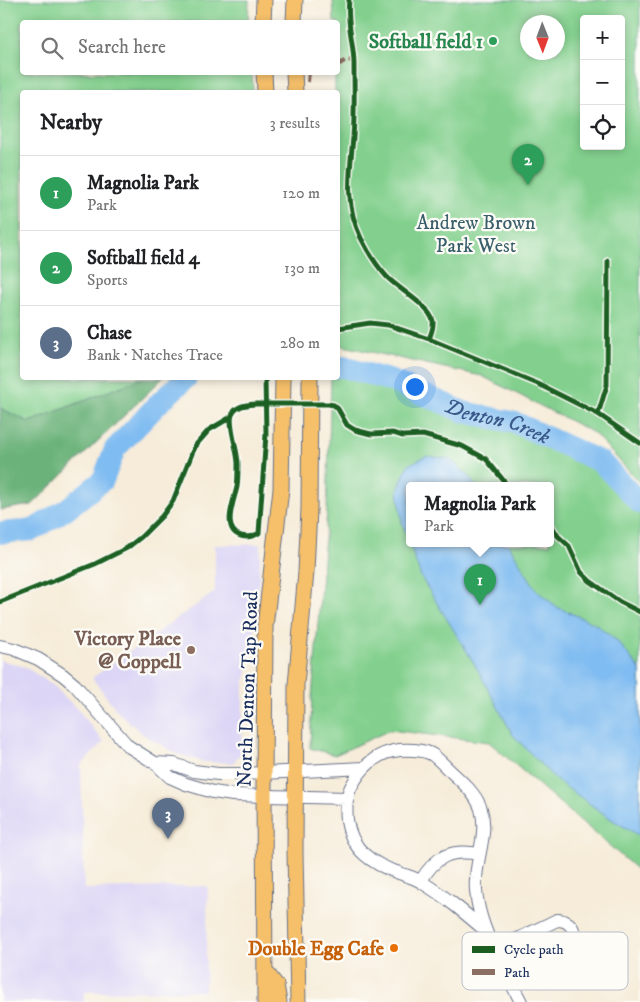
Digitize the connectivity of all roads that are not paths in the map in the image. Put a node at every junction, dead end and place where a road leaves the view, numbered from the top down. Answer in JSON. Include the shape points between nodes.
{"nodes":[{"id":1,"x":264,"y":0,"type":"edge"},
{"id":2,"x":295,"y":0,"type":"edge"},
{"id":3,"x":263,"y":20,"type":"edge"},
{"id":4,"x":294,"y":20,"type":"edge"},
{"id":5,"x":264,"y":75,"type":"edge"},
{"id":6,"x":294,"y":75,"type":"edge"},
{"id":7,"x":265,"y":90,"type":"edge"},
{"id":8,"x":295,"y":90,"type":"edge"},
{"id":9,"x":283,"y":380,"type":"edge"},
{"id":10,"x":310,"y":380,"type":"edge"},
{"id":11,"x":0,"y":646,"type":"edge"},
{"id":12,"x":155,"y":764,"type":"junction"},
{"id":13,"x":364,"y":768,"type":"junction"},
{"id":14,"x":296,"y":772,"type":"junction"},
{"id":15,"x":264,"y":773,"type":"junction"},
{"id":16,"x":296,"y":795,"type":"junction"},
{"id":17,"x":264,"y":796,"type":"junction"},
{"id":18,"x":348,"y":798,"type":"junction"},
{"id":19,"x":479,"y":854,"type":"junction"},
{"id":20,"x":421,"y":881,"type":"junction"},
{"id":21,"x":486,"y":931,"type":"joint"},
{"id":22,"x":532,"y":932,"type":"edge"},
{"id":23,"x":574,"y":932,"type":"edge"},
{"id":24,"x":265,"y":971,"type":"junction"},
{"id":25,"x":515,"y":990,"type":"edge"},
{"id":26,"x":265,"y":1002,"type":"edge"},
{"id":27,"x":279,"y":1002,"type":"edge"},
{"id":28,"x":298,"y":1002,"type":"edge"},
{"id":29,"x":521,"y":1002,"type":"edge"}],
"edges":[{"from":1,"to":3,"type":"main road"},
{"from":2,"to":4,"type":"main road"},
{"from":5,"to":7,"type":"main road"},
{"from":6,"to":8,"type":"main road"},
{"from":9,"to":15,"type":"main road","name":"North Denton Tap Road","via":[[281,489],[265,627]]},
{"from":10,"to":14,"type":"main road","via":[[306,572],[296,686]]},
{"from":11,"to":12,"type":"street","via":[[38,659],[63,675],[121,740]]},
{"from":12,"to":15,"type":"street","via":[[174,764],[218,774]]},
{"from":12,"to":17,"type":"street","via":[[170,776],[195,787],[233,795]]},
{"from":13,"to":14,"type":"street"},
{"from":13,"to":18,"type":"street","via":[[349,790]]},
{"from":13,"to":19,"type":"street","via":[[374,759],[392,751],[432,754],[460,779],[480,807],[483,840]]},
{"from":14,"to":15,"type":"street"},
{"from":14,"to":16,"type":"main road"},
{"from":15,"to":17,"type":"main road","name":"North Denton Tap Road"},
{"from":16,"to":17,"type":"street"},
{"from":16,"to":18,"type":"street"},
{"from":16,"to":28,"type":"main road"},
{"from":17,"to":24,"type":"main road","name":"North Denton Tap Road"},
{"from":18,"to":20,"type":"street","via":[[348,829],[358,847],[372,861]]},
{"from":19,"to":20,"type":"street","via":[[465,851],[438,859]]},
{"from":19,"to":21,"type":"street","via":[[476,880]]},
{"from":20,"to":21,"type":"street"},
{"from":22,"to":23,"type":"street","via":[[557,920],[567,922]]},
{"from":24,"to":26,"type":"main road","name":"North Denton Tap Road"},
{"from":24,"to":27,"type":"main road","via":[[276,985]]},
{"from":25,"to":29,"type":"street"}]}
